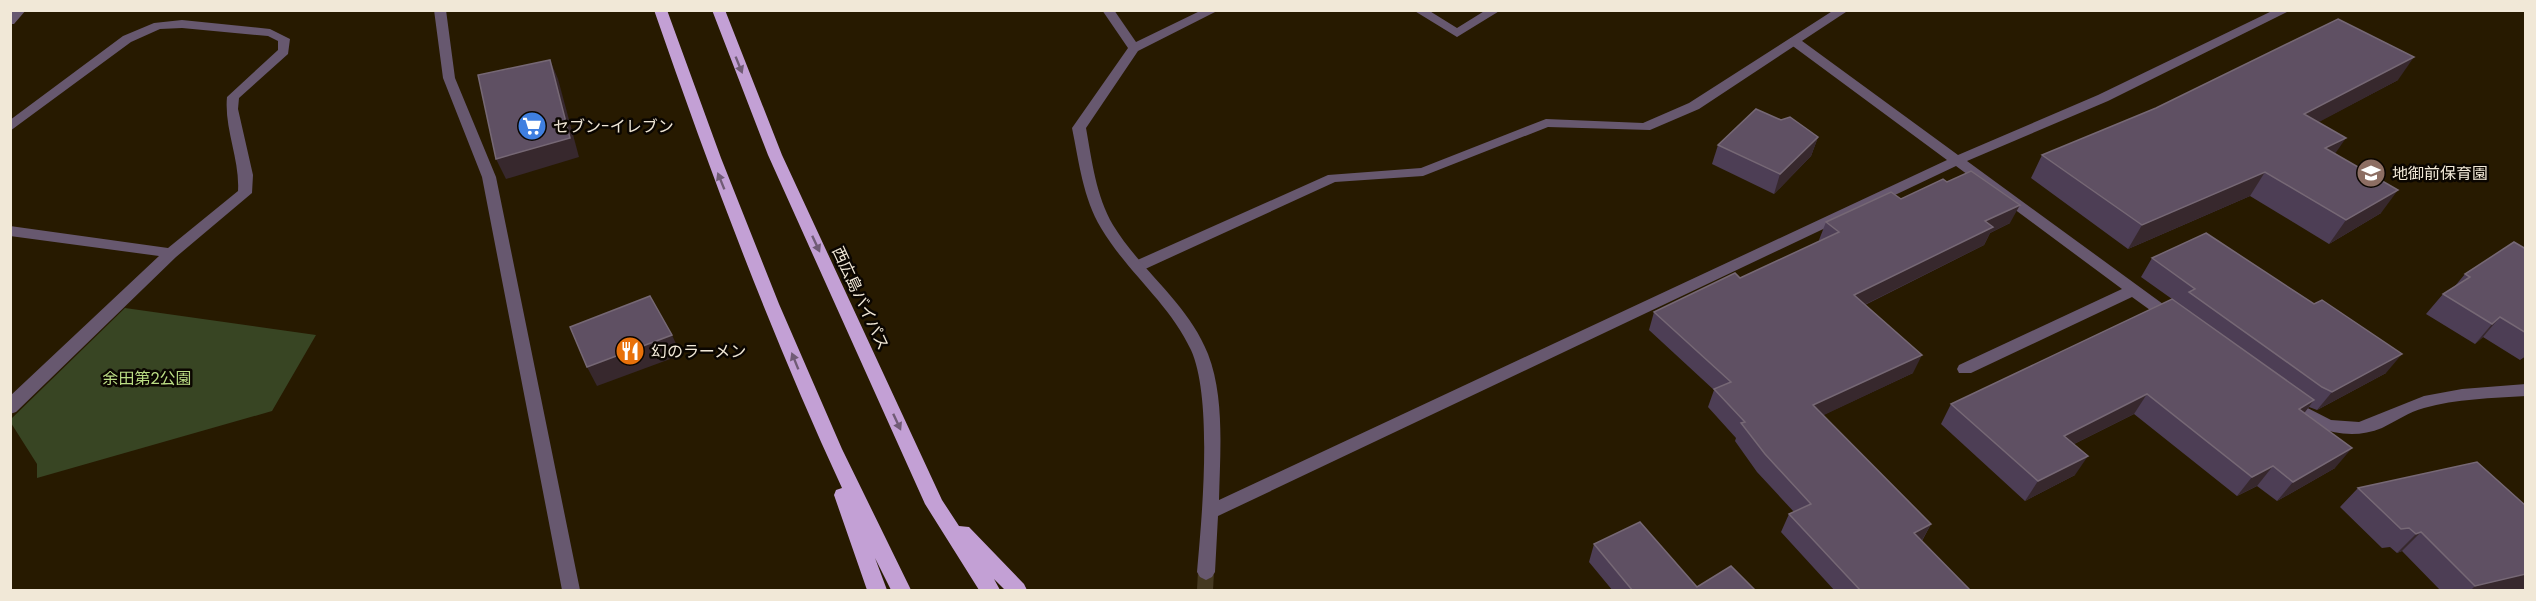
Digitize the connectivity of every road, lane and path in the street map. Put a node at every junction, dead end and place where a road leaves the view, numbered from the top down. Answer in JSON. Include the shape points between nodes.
{"nodes":[{"id":1,"x":20,"y":10,"type":"edge"},
{"id":2,"x":440,"y":10,"type":"edge"},
{"id":3,"x":660,"y":10,"type":"edge"},
{"id":4,"x":718,"y":10,"type":"edge"},
{"id":5,"x":1108,"y":10,"type":"edge"},
{"id":6,"x":1213,"y":10,"type":"edge"},
{"id":7,"x":1419,"y":10,"type":"edge"},
{"id":8,"x":1495,"y":10,"type":"edge"},
{"id":9,"x":1843,"y":10,"type":"edge"},
{"id":10,"x":2285,"y":10,"type":"edge"},
{"id":11,"x":10,"y":21,"type":"edge"},
{"id":12,"x":1794,"y":40,"type":"junction"},
{"id":13,"x":1134,"y":48,"type":"junction"},
{"id":14,"x":10,"y":127,"type":"edge"},
{"id":15,"x":1957,"y":160,"type":"junction"},
{"id":16,"x":10,"y":231,"type":"edge"},
{"id":17,"x":171,"y":253,"type":"junction"},
{"id":18,"x":1138,"y":266,"type":"junction"},
{"id":19,"x":2134,"y":291,"type":"junction"},
{"id":20,"x":2189,"y":331,"type":"edge"},
{"id":21,"x":1965,"y":369,"type":"dead end"},
{"id":22,"x":2526,"y":390,"type":"edge"},
{"id":23,"x":2281,"y":398,"type":"edge"},
{"id":24,"x":10,"y":408,"type":"edge"},
{"id":25,"x":817,"y":416,"type":"junction"},
{"id":26,"x":934,"y":504,"type":"junction"},
{"id":27,"x":1212,"y":511,"type":"junction"},
{"id":28,"x":1206,"y":572,"type":"tunnel mouth"},
{"id":29,"x":571,"y":591,"type":"edge"},
{"id":30,"x":877,"y":591,"type":"edge"},
{"id":31,"x":901,"y":591,"type":"edge"},
{"id":32,"x":990,"y":591,"type":"edge"},
{"id":33,"x":1017,"y":591,"type":"edge"}],
"edges":[{"from":1,"to":11,"type":"street"},
{"from":2,"to":29,"type":"street","via":[[449,78],[489,177]]},
{"from":25,"to":3,"type":"highway","one_way":true,"via":[[717,172]]},
{"from":4,"to":26,"type":"highway","name":"西広島バイパス","one_way":true,"via":[[775,155]]},
{"from":5,"to":13,"type":"street"},
{"from":6,"to":13,"type":"street"},
{"from":7,"to":8,"type":"street","via":[[1457,33]]},
{"from":9,"to":12,"type":"street"},
{"from":10,"to":15,"type":"street","via":[[2103,98]]},
{"from":12,"to":15,"type":"street"},
{"from":12,"to":18,"type":"street","via":[[1694,106],[1645,127],[1546,123],[1423,171],[1333,178]]},
{"from":13,"to":18,"type":"street","via":[[1079,128],[1088,177],[1106,225]]},
{"from":14,"to":17,"type":"street","via":[[127,39],[158,26],[193,25],[270,33],[284,39],[284,51],[233,98],[246,175],[245,193]]},
{"from":15,"to":19,"type":"street"},
{"from":15,"to":27,"type":"street"},
{"from":16,"to":17,"type":"street"},
{"from":17,"to":24,"type":"street"},
{"from":18,"to":27,"type":"street","via":[[1188,328],[1200,353],[1208,380]]},
{"from":19,"to":20,"type":"street"},
{"from":19,"to":21,"type":"street"},
{"from":22,"to":23,"type":"street","via":[[2455,395],[2421,403],[2369,426],[2349,430],[2324,424]]},
{"from":25,"to":30,"type":"highway"},
{"from":25,"to":31,"type":"highway"},
{"from":26,"to":32,"type":"highway","name":"西広島バイパス"},
{"from":26,"to":33,"type":"highway"},
{"from":27,"to":28,"type":"street"}]}
